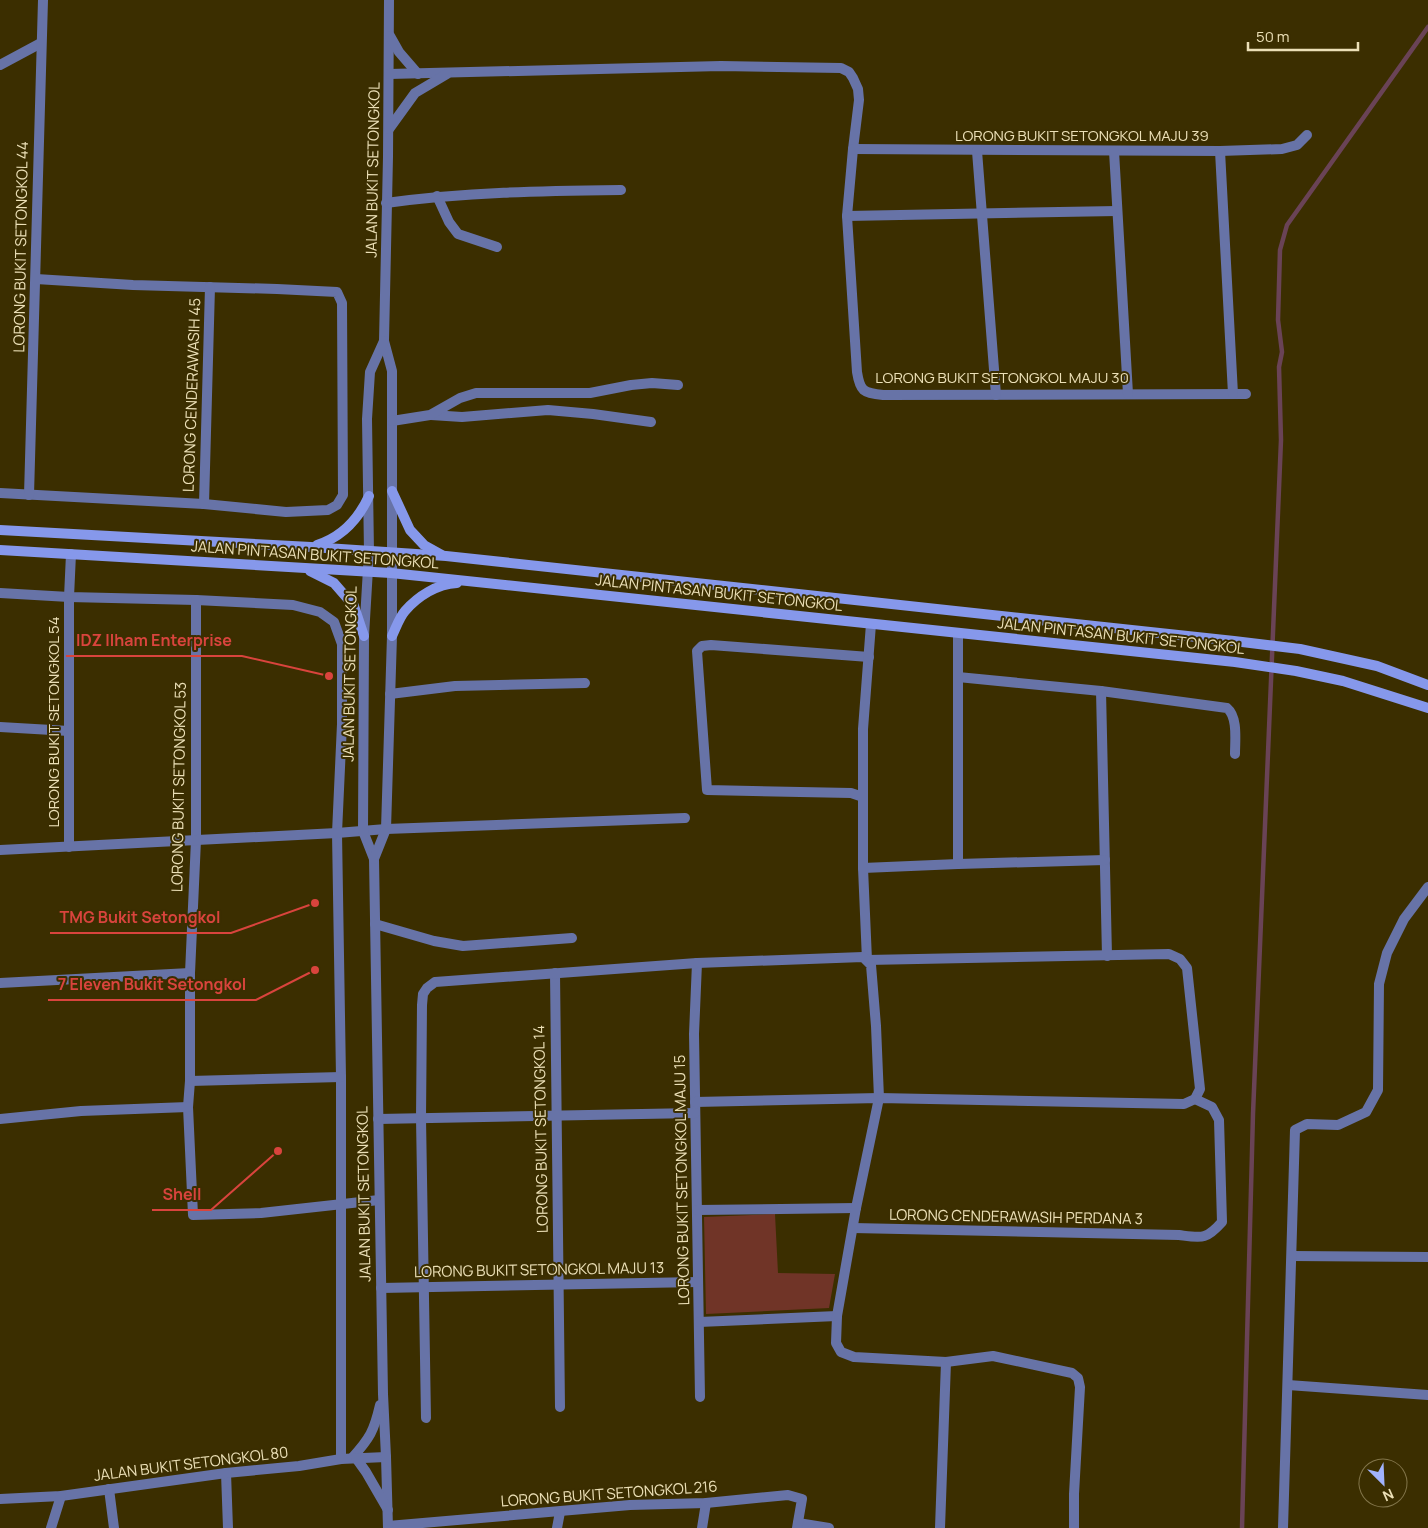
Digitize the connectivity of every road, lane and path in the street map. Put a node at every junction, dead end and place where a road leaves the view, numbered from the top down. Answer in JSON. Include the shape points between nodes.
{"nodes":[{"id":1,"x":43,"y":0,"type":"edge"},
{"id":2,"x":389,"y":0,"type":"edge"},
{"id":3,"x":389,"y":35,"type":"junction"},
{"id":4,"x":41,"y":43,"type":"junction"},
{"id":5,"x":0,"y":65,"type":"edge"},
{"id":6,"x":448,"y":73,"type":"junction"},
{"id":7,"x":389,"y":74,"type":"junction"},
{"id":8,"x":418,"y":74,"type":"junction"},
{"id":9,"x":389,"y":129,"type":"junction"},
{"id":10,"x":1307,"y":134,"type":"dead end"},
{"id":11,"x":853,"y":149,"type":"junction"},
{"id":12,"x":977,"y":151,"type":"junction"},
{"id":13,"x":1114,"y":151,"type":"junction"},
{"id":14,"x":1220,"y":151,"type":"junction"},
{"id":15,"x":621,"y":190,"type":"dead end"},
{"id":16,"x":437,"y":196,"type":"junction"},
{"id":17,"x":386,"y":203,"type":"junction"},
{"id":18,"x":1117,"y":211,"type":"junction"},
{"id":19,"x":982,"y":214,"type":"junction"},
{"id":20,"x":847,"y":216,"type":"junction"},
{"id":21,"x":497,"y":247,"type":"dead end"},
{"id":22,"x":36,"y":279,"type":"junction"},
{"id":23,"x":210,"y":287,"type":"junction"},
{"id":24,"x":384,"y":341,"type":"junction"},
{"id":25,"x":678,"y":385,"type":"dead end"},
{"id":26,"x":1128,"y":394,"type":"junction"},
{"id":27,"x":1233,"y":394,"type":"junction"},
{"id":28,"x":1246,"y":394,"type":"dead end"},
{"id":29,"x":996,"y":395,"type":"junction"},
{"id":30,"x":430,"y":415,"type":"junction"},
{"id":31,"x":392,"y":421,"type":"junction"},
{"id":32,"x":651,"y":422,"type":"dead end"},
{"id":33,"x":392,"y":491,"type":"junction"},
{"id":34,"x":0,"y":493,"type":"edge"},
{"id":35,"x":29,"y":495,"type":"junction"},
{"id":36,"x":369,"y":496,"type":"junction"},
{"id":37,"x":204,"y":504,"type":"junction"},
{"id":38,"x":0,"y":530,"type":"edge"},
{"id":39,"x":311,"y":547,"type":"junction"},
{"id":40,"x":0,"y":550,"type":"edge"},
{"id":41,"x":369,"y":552,"type":"junction"},
{"id":42,"x":392,"y":553,"type":"junction"},
{"id":43,"x":71,"y":554,"type":"junction"},
{"id":44,"x":446,"y":556,"type":"junction"},
{"id":45,"x":306,"y":569,"type":"junction"},
{"id":46,"x":368,"y":571,"type":"junction"},
{"id":47,"x":391,"y":572,"type":"junction"},
{"id":48,"x":475,"y":582,"type":"junction"},
{"id":49,"x":0,"y":593,"type":"edge"},
{"id":50,"x":69,"y":598,"type":"junction"},
{"id":51,"x":196,"y":600,"type":"junction"},
{"id":52,"x":871,"y":624,"type":"junction"},
{"id":53,"x":958,"y":633,"type":"junction"},
{"id":54,"x":364,"y":636,"type":"junction"},
{"id":55,"x":392,"y":636,"type":"junction"},
{"id":56,"x":869,"y":657,"type":"junction"},
{"id":57,"x":958,"y":677,"type":"junction"},
{"id":58,"x":585,"y":683,"type":"dead end"},
{"id":59,"x":1428,"y":685,"type":"edge"},
{"id":60,"x":1101,"y":691,"type":"junction"},
{"id":61,"x":390,"y":694,"type":"junction"},
{"id":62,"x":1428,"y":708,"type":"edge"},
{"id":63,"x":0,"y":728,"type":"edge"},
{"id":64,"x":69,"y":731,"type":"junction"},
{"id":65,"x":1235,"y":754,"type":"dead end"},
{"id":66,"x":863,"y":797,"type":"junction"},
{"id":67,"x":685,"y":818,"type":"dead end"},
{"id":68,"x":386,"y":829,"type":"junction"},
{"id":69,"x":363,"y":831,"type":"junction"},
{"id":70,"x":337,"y":833,"type":"junction"},
{"id":71,"x":196,"y":840,"type":"junction"},
{"id":72,"x":69,"y":847,"type":"junction"},
{"id":73,"x":0,"y":850,"type":"edge"},
{"id":74,"x":374,"y":858,"type":"junction"},
{"id":75,"x":1105,"y":860,"type":"junction"},
{"id":76,"x":958,"y":864,"type":"junction"},
{"id":77,"x":863,"y":868,"type":"junction"},
{"id":78,"x":1428,"y":887,"type":"edge"},
{"id":79,"x":375,"y":924,"type":"junction"},
{"id":80,"x":572,"y":938,"type":"dead end"},
{"id":81,"x":1107,"y":956,"type":"junction"},
{"id":82,"x":868,"y":960,"type":"junction"},
{"id":83,"x":697,"y":963,"type":"junction"},
{"id":84,"x":190,"y":973,"type":"junction"},
{"id":85,"x":554,"y":973,"type":"junction"},
{"id":86,"x":0,"y":983,"type":"edge"},
{"id":87,"x":341,"y":1077,"type":"junction"},
{"id":88,"x":190,"y":1081,"type":"junction"},
{"id":89,"x":879,"y":1098,"type":"junction"},
{"id":90,"x":1195,"y":1098,"type":"junction"},
{"id":91,"x":695,"y":1102,"type":"junction"},
{"id":92,"x":188,"y":1107,"type":"junction"},
{"id":93,"x":696,"y":1113,"type":"junction"},
{"id":94,"x":555,"y":1116,"type":"junction"},
{"id":95,"x":0,"y":1118,"type":"edge"},
{"id":96,"x":422,"y":1118,"type":"junction"},
{"id":97,"x":378,"y":1119,"type":"junction"},
{"id":98,"x":379,"y":1200,"type":"junction"},
{"id":99,"x":341,"y":1205,"type":"junction"},
{"id":100,"x":856,"y":1208,"type":"junction"},
{"id":101,"x":697,"y":1210,"type":"junction"},
{"id":102,"x":854,"y":1228,"type":"junction"},
{"id":103,"x":1292,"y":1256,"type":"junction"},
{"id":104,"x":1428,"y":1257,"type":"edge"},
{"id":105,"x":698,"y":1282,"type":"junction"},
{"id":106,"x":558,"y":1285,"type":"junction"},
{"id":107,"x":424,"y":1287,"type":"junction"},
{"id":108,"x":381,"y":1288,"type":"junction"},
{"id":109,"x":837,"y":1316,"type":"junction"},
{"id":110,"x":699,"y":1322,"type":"junction"},
{"id":111,"x":946,"y":1362,"type":"junction"},
{"id":112,"x":1288,"y":1385,"type":"junction"},
{"id":113,"x":383,"y":1394,"type":"junction"},
{"id":114,"x":1428,"y":1395,"type":"edge"},
{"id":115,"x":700,"y":1397,"type":"dead end"},
{"id":116,"x":560,"y":1407,"type":"dead end"},
{"id":117,"x":426,"y":1418,"type":"dead end"},
{"id":118,"x":386,"y":1457,"type":"junction"},
{"id":119,"x":350,"y":1458,"type":"junction"},
{"id":120,"x":226,"y":1473,"type":"junction"},
{"id":121,"x":109,"y":1489,"type":"junction"},
{"id":122,"x":61,"y":1496,"type":"junction"},
{"id":123,"x":0,"y":1499,"type":"edge"},
{"id":124,"x":706,"y":1503,"type":"junction"},
{"id":125,"x":388,"y":1511,"type":"junction"},
{"id":126,"x":560,"y":1512,"type":"junction"},
{"id":127,"x":797,"y":1526,"type":"edge"},
{"id":128,"x":388,"y":1527,"type":"edge"},
{"id":129,"x":51,"y":1528,"type":"edge"},
{"id":130,"x":114,"y":1528,"type":"edge"},
{"id":131,"x":228,"y":1528,"type":"edge"},
{"id":132,"x":557,"y":1528,"type":"edge"},
{"id":133,"x":702,"y":1528,"type":"edge"},
{"id":134,"x":829,"y":1528,"type":"edge"},
{"id":135,"x":940,"y":1528,"type":"edge"},
{"id":136,"x":1074,"y":1528,"type":"edge"},
{"id":137,"x":1283,"y":1528,"type":"edge"}],
"edges":[{"from":1,"to":4,"type":"street","name":"LORONG BUKIT SETONGKOL 44"},
{"from":2,"to":3,"type":"street","name":"JALAN BUKIT SETONGKOL"},
{"from":3,"to":7,"type":"street","name":"JALAN BUKIT SETONGKOL"},
{"from":3,"to":8,"type":"street","via":[[398,52]]},
{"from":4,"to":5,"type":"street"},
{"from":4,"to":22,"type":"street","name":"LORONG BUKIT SETONGKOL 44"},
{"from":6,"to":8,"type":"street"},
{"from":6,"to":9,"type":"street","via":[[416,93]]},
{"from":6,"to":11,"type":"street","name":"LORONG BUKIT SETONGKOL MAJU 30","via":[[721,66],[841,68],[854,78],[858,89]]},
{"from":7,"to":8,"type":"street"},
{"from":7,"to":9,"type":"street","name":"JALAN BUKIT SETONGKOL"},
{"from":9,"to":17,"type":"street","name":"JALAN BUKIT SETONGKOL"},
{"from":10,"to":14,"type":"street","name":"LORONG BUKIT SETONGKOL MAJU 39","via":[[1297,145],[1282,149]]},
{"from":11,"to":12,"type":"street","name":"LORONG BUKIT SETONGKOL MAJU 39"},
{"from":11,"to":20,"type":"street","name":"LORONG BUKIT SETONGKOL MAJU 30"},
{"from":12,"to":13,"type":"street","name":"LORONG BUKIT SETONGKOL MAJU 39"},
{"from":12,"to":19,"type":"street"},
{"from":13,"to":14,"type":"street","name":"LORONG BUKIT SETONGKOL MAJU 39"},
{"from":13,"to":18,"type":"street"},
{"from":14,"to":27,"type":"street"},
{"from":15,"to":16,"type":"street"},
{"from":16,"to":17,"type":"street"},
{"from":16,"to":21,"type":"street","via":[[458,234]]},
{"from":17,"to":24,"type":"street","name":"JALAN BUKIT SETONGKOL"},
{"from":18,"to":19,"type":"street"},
{"from":18,"to":26,"type":"street"},
{"from":19,"to":20,"type":"street"},
{"from":19,"to":29,"type":"street"},
{"from":20,"to":29,"type":"street","name":"LORONG BUKIT SETONGKOL MAJU 30","via":[[857,372],[862,390],[883,395]]},
{"from":22,"to":23,"type":"street"},
{"from":22,"to":35,"type":"street","name":"LORONG BUKIT SETONGKOL 44"},
{"from":23,"to":37,"type":"street","name":"LORONG CENDERAWASIH 45"},
{"from":23,"to":37,"type":"street","via":[[336,292],[342,303],[343,495],[337,505],[328,510],[286,512]]},
{"from":24,"to":31,"type":"street","name":"JALAN BUKIT SETONGKOL","via":[[392,371]]},
{"from":24,"to":36,"type":"street","name":"JALAN BUKIT SETONGKOL","via":[[370,372],[367,419]]},
{"from":25,"to":30,"type":"street","via":[[652,383],[590,393],[476,394],[460,398]]},
{"from":26,"to":27,"type":"street","name":"LORONG BUKIT SETONGKOL MAJU 30"},
{"from":26,"to":29,"type":"street","name":"LORONG BUKIT SETONGKOL MAJU 30"},
{"from":27,"to":28,"type":"street","name":"LORONG BUKIT SETONGKOL MAJU 30"},
{"from":30,"to":31,"type":"street"},
{"from":30,"to":32,"type":"street","via":[[462,417],[548,410]]},
{"from":31,"to":33,"type":"street","name":"JALAN BUKIT SETONGKOL"},
{"from":33,"to":42,"type":"street","name":"JALAN BUKIT SETONGKOL"},
{"from":33,"to":44,"type":"main road","via":[[410,530],[424,545]]},
{"from":34,"to":35,"type":"street"},
{"from":35,"to":37,"type":"street"},
{"from":36,"to":39,"type":"main road","via":[[352,524],[326,542]]},
{"from":36,"to":41,"type":"street","name":"JALAN BUKIT SETONGKOL"},
{"from":38,"to":39,"type":"main road","name":"JALAN PINTASAN BUKIT SETONGKOL"},
{"from":39,"to":41,"type":"main road","name":"JALAN PINTASAN BUKIT SETONGKOL"},
{"from":40,"to":43,"type":"main road","name":"JALAN PINTASAN BUKIT SETONGKOL"},
{"from":41,"to":42,"type":"main road","name":"JALAN PINTASAN BUKIT SETONGKOL"},
{"from":41,"to":46,"type":"street","name":"JALAN BUKIT SETONGKOL"},
{"from":42,"to":44,"type":"main road","name":"JALAN PINTASAN BUKIT SETONGKOL"},
{"from":42,"to":47,"type":"street","name":"JALAN BUKIT SETONGKOL"},
{"from":43,"to":45,"type":"main road","name":"JALAN PINTASAN BUKIT SETONGKOL"},
{"from":43,"to":50,"type":"street","name":"LORONG BUKIT SETONGKOL 54"},
{"from":44,"to":59,"type":"main road","name":"JALAN PINTASAN BUKIT SETONGKOL","via":[[1300,648],[1377,666]]},
{"from":45,"to":46,"type":"main road","name":"JALAN PINTASAN BUKIT SETONGKOL"},
{"from":45,"to":54,"type":"main road","via":[[334,583],[344,594],[354,606]]},
{"from":46,"to":47,"type":"main road","name":"JALAN PINTASAN BUKIT SETONGKOL"},
{"from":46,"to":54,"type":"street","name":"JALAN BUKIT SETONGKOL"},
{"from":47,"to":48,"type":"main road","name":"JALAN PINTASAN BUKIT SETONGKOL"},
{"from":47,"to":55,"type":"street","name":"JALAN BUKIT SETONGKOL"},
{"from":48,"to":52,"type":"main road","name":"JALAN PINTASAN BUKIT SETONGKOL"},
{"from":48,"to":55,"type":"main road","via":[[448,584],[424,594],[404,612]]},
{"from":49,"to":50,"type":"street"},
{"from":50,"to":51,"type":"street"},
{"from":50,"to":64,"type":"street","name":"LORONG BUKIT SETONGKOL 54"},
{"from":51,"to":70,"type":"street","via":[[293,605],[320,612],[334,622],[342,644]]},
{"from":51,"to":71,"type":"street","name":"LORONG BUKIT SETONGKOL 53"},
{"from":52,"to":53,"type":"main road","name":"JALAN PINTASAN BUKIT SETONGKOL"},
{"from":52,"to":56,"type":"street"},
{"from":53,"to":57,"type":"street"},
{"from":53,"to":62,"type":"main road","name":"JALAN PINTASAN BUKIT SETONGKOL","via":[[1296,671],[1343,681]]},
{"from":54,"to":69,"type":"street","name":"JALAN BUKIT SETONGKOL"},
{"from":55,"to":61,"type":"street","name":"JALAN BUKIT SETONGKOL"},
{"from":56,"to":66,"type":"street","via":[[863,729]]},
{"from":56,"to":66,"type":"street","via":[[711,645],[702,646],[697,651],[707,790],[851,793]]},
{"from":57,"to":60,"type":"street"},
{"from":57,"to":76,"type":"street"},
{"from":58,"to":61,"type":"street","via":[[456,686]]},
{"from":60,"to":65,"type":"street","via":[[1227,708],[1234,718]]},
{"from":60,"to":75,"type":"street"},
{"from":61,"to":68,"type":"street","name":"JALAN BUKIT SETONGKOL"},
{"from":63,"to":64,"type":"street"},
{"from":64,"to":72,"type":"street","name":"LORONG BUKIT SETONGKOL 54"},
{"from":66,"to":77,"type":"street"},
{"from":67,"to":68,"type":"street"},
{"from":68,"to":69,"type":"street"},
{"from":68,"to":74,"type":"street","name":"JALAN BUKIT SETONGKOL"},
{"from":69,"to":70,"type":"street"},
{"from":69,"to":74,"type":"street","name":"JALAN BUKIT SETONGKOL"},
{"from":70,"to":71,"type":"street"},
{"from":70,"to":87,"type":"street"},
{"from":71,"to":72,"type":"street"},
{"from":71,"to":84,"type":"street","name":"LORONG BUKIT SETONGKOL 53"},
{"from":72,"to":73,"type":"street"},
{"from":74,"to":79,"type":"street","name":"JALAN BUKIT SETONGKOL"},
{"from":75,"to":76,"type":"street"},
{"from":75,"to":81,"type":"street"},
{"from":76,"to":77,"type":"street"},
{"from":77,"to":82,"type":"street"},
{"from":78,"to":103,"type":"street","via":[[1404,919],[1387,953],[1379,984],[1378,1090],[1366,1112],[1338,1124],[1307,1124],[1295,1130]]},
{"from":79,"to":80,"type":"street","via":[[463,946]]},
{"from":79,"to":97,"type":"street","name":"JALAN BUKIT SETONGKOL"},
{"from":81,"to":82,"type":"street"},
{"from":81,"to":90,"type":"street","via":[[1169,954],[1180,959],[1186,968],[1200,1089]]},
{"from":82,"to":83,"type":"street","via":[[863,957]]},
{"from":82,"to":89,"type":"street","via":[[876,1026]]},
{"from":83,"to":85,"type":"street"},
{"from":83,"to":91,"type":"street","name":"LORONG BUKIT SETONGKOL MAJU 15"},
{"from":84,"to":86,"type":"street"},
{"from":84,"to":88,"type":"street","name":"LORONG BUKIT SETONGKOL 53"},
{"from":85,"to":94,"type":"street","name":"LORONG BUKIT SETONGKOL 14"},
{"from":85,"to":96,"type":"street","via":[[435,982],[428,988],[424,994]]},
{"from":87,"to":88,"type":"street"},
{"from":87,"to":99,"type":"street"},
{"from":88,"to":92,"type":"street","name":"LORONG BUKIT SETONGKOL 53"},
{"from":89,"to":90,"type":"street","via":[[1184,1104]]},
{"from":89,"to":91,"type":"street"},
{"from":89,"to":100,"type":"street"},
{"from":90,"to":102,"type":"street","name":"LORONG CENDERAWASIH PERDANA 3","via":[[1212,1107],[1219,1120],[1222,1222],[1211,1234],[1197,1238],[1179,1234]]},
{"from":91,"to":93,"type":"street","name":"LORONG BUKIT SETONGKOL MAJU 15"},
{"from":92,"to":95,"type":"street"},
{"from":92,"to":99,"type":"street","name":"LORONG BUKIT SETONGKOL 53","via":[[193,1215],[262,1213]]},
{"from":93,"to":94,"type":"street"},
{"from":93,"to":101,"type":"street","name":"LORONG BUKIT SETONGKOL MAJU 15"},
{"from":94,"to":96,"type":"street"},
{"from":94,"to":106,"type":"street","name":"LORONG BUKIT SETONGKOL 14"},
{"from":96,"to":97,"type":"street"},
{"from":96,"to":107,"type":"street"},
{"from":97,"to":98,"type":"street","name":"JALAN BUKIT SETONGKOL"},
{"from":98,"to":99,"type":"street"},
{"from":98,"to":108,"type":"street","name":"JALAN BUKIT SETONGKOL"},
{"from":99,"to":119,"type":"street"},
{"from":100,"to":101,"type":"street"},
{"from":100,"to":102,"type":"street"},
{"from":101,"to":105,"type":"street","name":"LORONG BUKIT SETONGKOL MAJU 15"},
{"from":102,"to":109,"type":"street"},
{"from":103,"to":104,"type":"street"},
{"from":103,"to":112,"type":"street"},
{"from":105,"to":106,"type":"street","name":"LORONG BUKIT SETONGKOL MAJU 13"},
{"from":105,"to":110,"type":"street","name":"LORONG BUKIT SETONGKOL MAJU 15"},
{"from":106,"to":107,"type":"street","name":"LORONG BUKIT SETONGKOL MAJU 13"},
{"from":106,"to":116,"type":"street","name":"LORONG BUKIT SETONGKOL 14"},
{"from":107,"to":108,"type":"street","name":"LORONG BUKIT SETONGKOL MAJU 13"},
{"from":107,"to":117,"type":"street"},
{"from":108,"to":113,"type":"street","name":"JALAN BUKIT SETONGKOL"},
{"from":109,"to":110,"type":"street"},
{"from":109,"to":111,"type":"street","via":[[836,1343],[842,1352],[854,1357]]},
{"from":110,"to":115,"type":"street","name":"LORONG BUKIT SETONGKOL MAJU 15"},
{"from":111,"to":135,"type":"street"},
{"from":111,"to":136,"type":"street","via":[[993,1356],[1072,1373],[1078,1378]]},
{"from":112,"to":114,"type":"street"},
{"from":112,"to":137,"type":"street"},
{"from":113,"to":118,"type":"street","name":"JALAN BUKIT SETONGKOL"},
{"from":113,"to":119,"type":"street","via":[[374,1430]]},
{"from":118,"to":119,"type":"street","name":"JALAN BUKIT SETONGKOL 80"},
{"from":118,"to":125,"type":"street","name":"JALAN BUKIT SETONGKOL"},
{"from":119,"to":120,"type":"street","name":"JALAN BUKIT SETONGKOL 80"},
{"from":119,"to":125,"type":"street","via":[[366,1472]]},
{"from":120,"to":121,"type":"street","name":"JALAN BUKIT SETONGKOL 80"},
{"from":120,"to":131,"type":"street"},
{"from":121,"to":122,"type":"street","name":"JALAN BUKIT SETONGKOL 80"},
{"from":121,"to":130,"type":"street"},
{"from":122,"to":123,"type":"street","name":"JALAN BUKIT SETONGKOL 80"},
{"from":122,"to":129,"type":"street"},
{"from":124,"to":126,"type":"street","name":"LORONG BUKIT SETONGKOL 216","via":[[630,1505]]},
{"from":124,"to":127,"type":"street","name":"LORONG BUKIT SETONGKOL 216","via":[[788,1495],[796,1497],[802,1499]]},
{"from":124,"to":133,"type":"street"},
{"from":125,"to":128,"type":"street","name":"JALAN BUKIT SETONGKOL"},
{"from":126,"to":128,"type":"street","name":"LORONG BUKIT SETONGKOL 216"},
{"from":126,"to":132,"type":"street"},
{"from":127,"to":134,"type":"street"}]}
